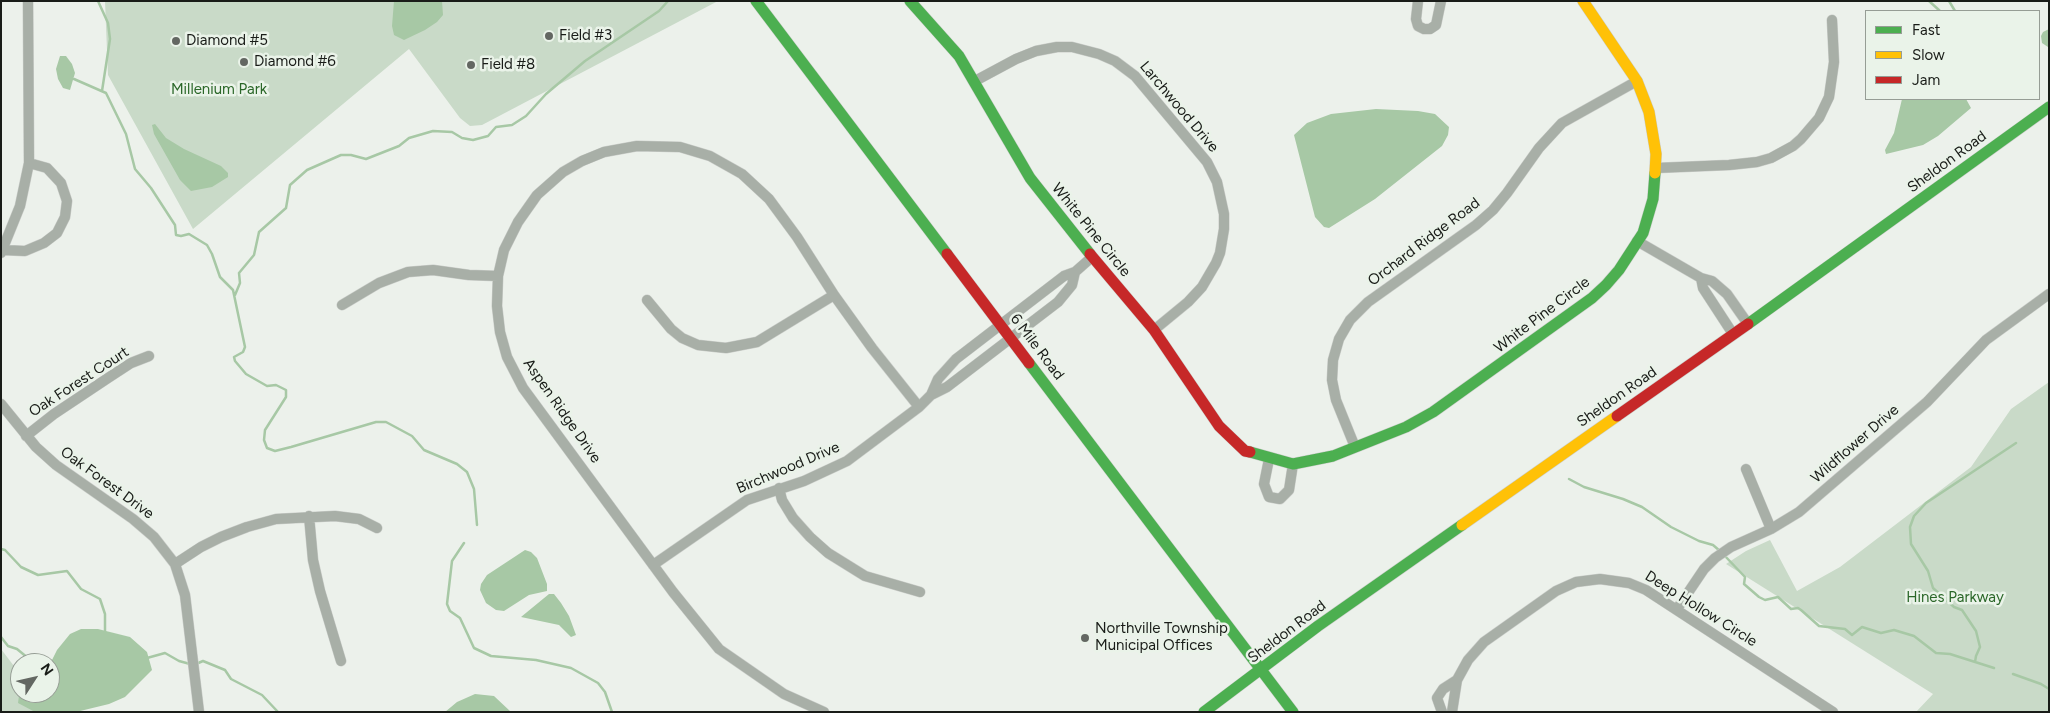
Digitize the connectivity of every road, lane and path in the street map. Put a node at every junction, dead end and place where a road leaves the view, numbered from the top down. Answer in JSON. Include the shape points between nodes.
{"nodes":[{"id":1,"x":28,"y":1,"type":"edge"},
{"id":2,"x":756,"y":1,"type":"edge"},
{"id":3,"x":910,"y":1,"type":"edge"},
{"id":4,"x":1418,"y":1,"type":"edge"},
{"id":5,"x":1441,"y":1,"type":"edge"},
{"id":6,"x":1583,"y":1,"type":"edge"},
{"id":7,"x":1832,"y":20,"type":"dead end"},
{"id":8,"x":975,"y":81,"type":"junction"},
{"id":9,"x":1637,"y":81,"type":"junction"},
{"id":10,"x":2049,"y":107,"type":"edge"},
{"id":11,"x":29,"y":164,"type":"junction"},
{"id":12,"x":1656,"y":168,"type":"junction"},
{"id":13,"x":1637,"y":241,"type":"junction"},
{"id":14,"x":2,"y":252,"type":"edge"},
{"id":15,"x":1092,"y":257,"type":"junction"},
{"id":16,"x":1075,"y":272,"type":"junction"},
{"id":17,"x":498,"y":276,"type":"junction"},
{"id":18,"x":1701,"y":278,"type":"junction"},
{"id":19,"x":2049,"y":294,"type":"edge"},
{"id":20,"x":834,"y":295,"type":"junction"},
{"id":21,"x":647,"y":300,"type":"dead end"},
{"id":22,"x":342,"y":305,"type":"dead end"},
{"id":23,"x":1748,"y":324,"type":"junction"},
{"id":24,"x":1001,"y":325,"type":"junction"},
{"id":25,"x":1154,"y":330,"type":"junction"},
{"id":26,"x":1733,"y":334,"type":"junction"},
{"id":27,"x":1011,"y":338,"type":"junction"},
{"id":28,"x":150,"y":356,"type":"dead end"},
{"id":29,"x":932,"y":395,"type":"junction"},
{"id":30,"x":1,"y":404,"type":"edge"},
{"id":31,"x":919,"y":407,"type":"junction"},
{"id":32,"x":26,"y":436,"type":"junction"},
{"id":33,"x":1355,"y":447,"type":"junction"},
{"id":34,"x":1269,"y":459,"type":"junction"},
{"id":35,"x":1293,"y":464,"type":"junction"},
{"id":36,"x":1746,"y":469,"type":"dead end"},
{"id":37,"x":779,"y":488,"type":"junction"},
{"id":38,"x":309,"y":516,"type":"junction"},
{"id":39,"x":378,"y":528,"type":"dead end"},
{"id":40,"x":1771,"y":529,"type":"junction"},
{"id":41,"x":175,"y":564,"type":"junction"},
{"id":42,"x":653,"y":565,"type":"junction"},
{"id":43,"x":920,"y":592,"type":"dead end"},
{"id":44,"x":1677,"y":609,"type":"junction"},
{"id":45,"x":340,"y":661,"type":"dead end"},
{"id":46,"x":1262,"y":670,"type":"junction"},
{"id":47,"x":1457,"y":680,"type":"junction"},
{"id":48,"x":816,"y":710,"type":"edge"},
{"id":49,"x":199,"y":712,"type":"edge"},
{"id":50,"x":1204,"y":712,"type":"edge"},
{"id":51,"x":1294,"y":712,"type":"edge"},
{"id":52,"x":1442,"y":712,"type":"edge"},
{"id":53,"x":1452,"y":712,"type":"edge"},
{"id":54,"x":1833,"y":712,"type":"edge"}],
"edges":[{"from":1,"to":11,"type":"street"},
{"from":2,"to":24,"type":"street","name":"6 Mile Road"},
{"from":3,"to":8,"type":"street","name":"White Pine Circle","via":[[959,56]]},
{"from":4,"to":5,"type":"street","via":[[1416,18],[1418,26],[1424,29],[1436,25]]},
{"from":6,"to":9,"type":"street","name":"White Pine Circle"},
{"from":7,"to":12,"type":"street","via":[[1834,62],[1829,97],[1819,118],[1802,139],[1772,158],[1757,162]]},
{"from":8,"to":15,"type":"street","name":"White Pine Circle","via":[[1030,178]]},
{"from":8,"to":25,"type":"street","name":"Larchwood Drive","via":[[1036,51],[1057,47],[1099,54],[1135,76],[1207,162],[1217,182],[1224,214],[1220,253],[1202,287]]},
{"from":9,"to":12,"type":"street","name":"White Pine Circle","via":[[1649,112]]},
{"from":9,"to":33,"type":"street","name":"Orchard Ridge Road","via":[[1562,124],[1539,148],[1493,210],[1368,302],[1350,320],[1339,339],[1332,380],[1336,400]]},
{"from":10,"to":23,"type":"street","name":"Sheldon Road"},
{"from":11,"to":14,"type":"street","via":[[20,206]]},
{"from":11,"to":14,"type":"street","via":[[47,168],[61,183],[67,201],[65,217],[58,233],[44,243],[25,251]]},
{"from":12,"to":13,"type":"street","name":"White Pine Circle","via":[[1654,199],[1643,233]]},
{"from":13,"to":18,"type":"street"},
{"from":13,"to":33,"type":"street","name":"White Pine Circle","via":[[1606,285],[1558,323],[1433,412]]},
{"from":15,"to":16,"type":"street"},
{"from":15,"to":25,"type":"street","name":"White Pine Circle"},
{"from":16,"to":24,"type":"street","name":"Birchwood Drive","via":[[1064,276]]},
{"from":16,"to":27,"type":"street","via":[[1072,285],[1058,302]]},
{"from":17,"to":20,"type":"street","name":"Aspen Ridge Drive","via":[[504,250],[518,222],[546,186],[582,161],[604,152],[665,145],[710,156],[752,183],[769,199],[798,237]]},
{"from":17,"to":22,"type":"street","via":[[433,270],[408,272],[379,282]]},
{"from":17,"to":42,"type":"street","name":"Aspen Ridge Drive","via":[[500,332],[507,357],[523,388]]},
{"from":18,"to":23,"type":"street","via":[[1712,280],[1727,294]]},
{"from":18,"to":26,"type":"street","via":[[1703,288]]},
{"from":19,"to":40,"type":"street","name":"Wildflower Drive","via":[[1986,340],[1927,402],[1799,512]]},
{"from":20,"to":21,"type":"street","via":[[757,342],[726,348],[698,345],[682,338],[670,329]]},
{"from":20,"to":31,"type":"street","name":"Aspen Ridge Drive"},
{"from":23,"to":26,"type":"street","name":"Sheldon Road"},
{"from":24,"to":27,"type":"street","name":"6 Mile Road"},
{"from":24,"to":29,"type":"street","name":"Birchwood Drive","via":[[956,359],[938,379]]},
{"from":25,"to":34,"type":"street","name":"White Pine Circle","via":[[1219,426],[1245,451]]},
{"from":26,"to":46,"type":"street","name":"Sheldon Road","via":[[1318,626]]},
{"from":27,"to":29,"type":"street","name":"Birchwood Drive"},
{"from":27,"to":46,"type":"street","name":"6 Mile Road"},
{"from":28,"to":32,"type":"street","name":"Oak Forest Court","via":[[131,363]]},
{"from":29,"to":31,"type":"street","name":"Birchwood Drive"},
{"from":30,"to":32,"type":"street","name":"Oak Forest Drive"},
{"from":31,"to":37,"type":"street","name":"Birchwood Drive","via":[[847,461],[804,481]]},
{"from":32,"to":41,"type":"street","name":"Oak Forest Drive","via":[[56,466],[154,537]]},
{"from":33,"to":35,"type":"street","name":"White Pine Circle","via":[[1314,461]]},
{"from":34,"to":35,"type":"street","name":"White Pine Circle"},
{"from":34,"to":35,"type":"street","via":[[1264,484],[1269,497],[1280,498],[1289,490]]},
{"from":36,"to":40,"type":"street"},
{"from":37,"to":42,"type":"street","name":"Birchwood Drive","via":[[746,500]]},
{"from":37,"to":43,"type":"street","via":[[793,518],[828,553],[864,576]]},
{"from":38,"to":39,"type":"street","via":[[359,520]]},
{"from":38,"to":41,"type":"street","via":[[276,519],[247,527],[201,547]]},
{"from":38,"to":45,"type":"street","via":[[318,583]]},
{"from":40,"to":44,"type":"street","name":"Wildflower Drive","via":[[1730,547],[1715,558]]},
{"from":41,"to":49,"type":"street","name":"Oak Forest Drive","via":[[185,596]]},
{"from":42,"to":48,"type":"street","name":"Aspen Ridge Drive","via":[[719,649],[784,694]]},
{"from":44,"to":47,"type":"street","name":"Deep Hollow Circle","via":[[1629,583],[1600,579],[1576,582],[1546,597],[1484,642],[1468,660]]},
{"from":44,"to":54,"type":"street","name":"Deep Hollow Circle"},
{"from":46,"to":50,"type":"street","name":"Sheldon Road"},
{"from":46,"to":51,"type":"street","name":"6 Mile Road"},
{"from":47,"to":52,"type":"street","name":"Deep Hollow Circle","via":[[1443,689],[1437,698]]},
{"from":47,"to":53,"type":"street","name":"Deep Hollow Circle"}]}
